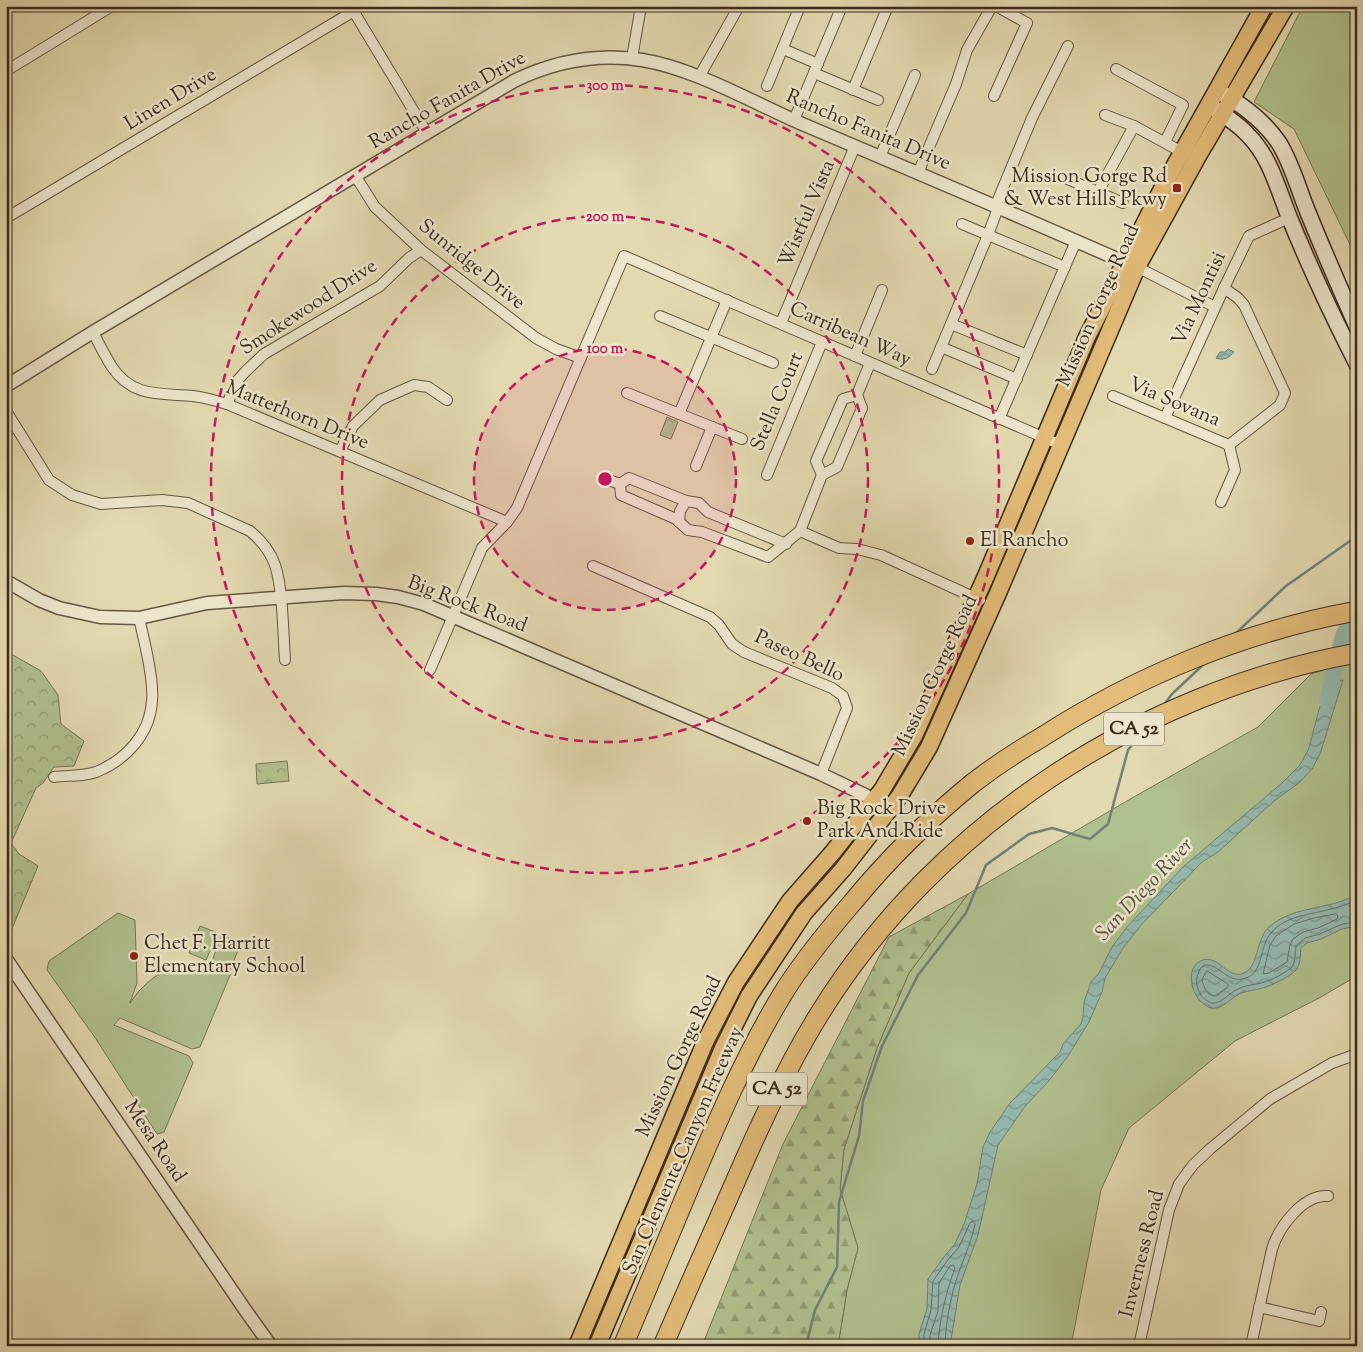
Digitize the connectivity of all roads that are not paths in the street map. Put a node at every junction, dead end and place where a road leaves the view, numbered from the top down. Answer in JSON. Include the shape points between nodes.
{"nodes":[{"id":1,"x":112,"y":6,"type":"edge"},
{"id":2,"x":641,"y":6,"type":"edge"},
{"id":3,"x":739,"y":6,"type":"edge"},
{"id":4,"x":800,"y":6,"type":"edge"},
{"id":5,"x":842,"y":6,"type":"edge"},
{"id":6,"x":888,"y":6,"type":"edge"},
{"id":7,"x":992,"y":6,"type":"edge"},
{"id":8,"x":996,"y":6,"type":"edge"},
{"id":9,"x":1264,"y":6,"type":"edge"},
{"id":10,"x":1286,"y":6,"type":"edge"},
{"id":11,"x":352,"y":9,"type":"edge"},
{"id":12,"x":1068,"y":46,"type":"dead end"},
{"id":13,"x":783,"y":49,"type":"junction"},
{"id":14,"x":632,"y":58,"type":"junction"},
{"id":15,"x":816,"y":69,"type":"junction"},
{"id":16,"x":1116,"y":69,"type":"dead end"},
{"id":17,"x":6,"y":71,"type":"edge"},
{"id":18,"x":915,"y":75,"type":"dead end"},
{"id":19,"x":698,"y":77,"type":"junction"},
{"id":20,"x":767,"y":86,"type":"dead end"},
{"id":21,"x":852,"y":90,"type":"junction"},
{"id":22,"x":1218,"y":90,"type":"junction"},
{"id":23,"x":994,"y":96,"type":"dead end"},
{"id":24,"x":1232,"y":99,"type":"junction"},
{"id":25,"x":878,"y":100,"type":"dead end"},
{"id":26,"x":1209,"y":104,"type":"junction"},
{"id":27,"x":1223,"y":114,"type":"junction"},
{"id":28,"x":1105,"y":115,"type":"dead end"},
{"id":29,"x":794,"y":120,"type":"junction"},
{"id":30,"x":1134,"y":126,"type":"junction"},
{"id":31,"x":427,"y":133,"type":"junction"},
{"id":32,"x":1165,"y":142,"type":"junction"},
{"id":33,"x":855,"y":146,"type":"junction"},
{"id":34,"x":1182,"y":152,"type":"junction"},
{"id":35,"x":880,"y":157,"type":"junction"},
{"id":36,"x":918,"y":173,"type":"junction"},
{"id":37,"x":356,"y":177,"type":"junction"},
{"id":38,"x":1063,"y":177,"type":"dead end"},
{"id":39,"x":1098,"y":192,"type":"junction"},
{"id":40,"x":1122,"y":203,"type":"dead end"},
{"id":41,"x":997,"y":207,"type":"junction"},
{"id":42,"x":6,"y":218,"type":"edge"},
{"id":43,"x":1289,"y":218,"type":"junction"},
{"id":44,"x":962,"y":224,"type":"dead end"},
{"id":45,"x":988,"y":235,"type":"junction"},
{"id":46,"x":1076,"y":241,"type":"junction"},
{"id":47,"x":421,"y":250,"type":"junction"},
{"id":48,"x":1130,"y":264,"type":"junction"},
{"id":49,"x":1065,"y":267,"type":"junction"},
{"id":50,"x":1224,"y":288,"type":"junction"},
{"id":51,"x":882,"y":290,"type":"dead end"},
{"id":52,"x":727,"y":300,"type":"junction"},
{"id":53,"x":1215,"y":307,"type":"junction"},
{"id":54,"x":660,"y":316,"type":"dead end"},
{"id":55,"x":781,"y":323,"type":"junction"},
{"id":56,"x":951,"y":324,"type":"junction"},
{"id":57,"x":1357,"y":327,"type":"edge"},
{"id":58,"x":93,"y":332,"type":"junction"},
{"id":59,"x":711,"y":338,"type":"junction"},
{"id":60,"x":822,"y":342,"type":"junction"},
{"id":61,"x":941,"y":347,"type":"junction"},
{"id":62,"x":1027,"y":355,"type":"junction"},
{"id":63,"x":854,"y":356,"type":"junction"},
{"id":64,"x":581,"y":358,"type":"junction"},
{"id":65,"x":870,"y":363,"type":"junction"},
{"id":66,"x":773,"y":364,"type":"dead end"},
{"id":67,"x":1357,"y":364,"type":"edge"},
{"id":68,"x":932,"y":369,"type":"dead end"},
{"id":69,"x":1017,"y":379,"type":"junction"},
{"id":70,"x":6,"y":386,"type":"edge"},
{"id":71,"x":627,"y":393,"type":"dead end"},
{"id":72,"x":857,"y":395,"type":"junction"},
{"id":73,"x":1113,"y":396,"type":"dead end"},
{"id":74,"x":447,"y":400,"type":"dead end"},
{"id":75,"x":227,"y":404,"type":"junction"},
{"id":76,"x":6,"y":411,"type":"edge"},
{"id":77,"x":679,"y":414,"type":"junction"},
{"id":78,"x":1165,"y":418,"type":"junction"},
{"id":79,"x":1000,"y":419,"type":"junction"},
{"id":80,"x":712,"y":427,"type":"junction"},
{"id":81,"x":742,"y":439,"type":"dead end"},
{"id":82,"x":1044,"y":439,"type":"junction"},
{"id":83,"x":1229,"y":445,"type":"junction"},
{"id":84,"x":1061,"y":446,"type":"junction"},
{"id":85,"x":340,"y":451,"type":"junction"},
{"id":86,"x":696,"y":466,"type":"dead end"},
{"id":87,"x":767,"y":475,"type":"dead end"},
{"id":88,"x":822,"y":475,"type":"junction"},
{"id":89,"x":603,"y":478,"type":"dead end"},
{"id":90,"x":620,"y":484,"type":"junction"},
{"id":91,"x":1020,"y":495,"type":"junction"},
{"id":92,"x":686,"y":501,"type":"junction"},
{"id":93,"x":1221,"y":502,"type":"dead end"},
{"id":94,"x":507,"y":522,"type":"junction"},
{"id":95,"x":679,"y":522,"type":"junction"},
{"id":96,"x":800,"y":531,"type":"junction"},
{"id":97,"x":1020,"y":541,"type":"junction"},
{"id":98,"x":783,"y":546,"type":"junction"},
{"id":99,"x":593,"y":566,"type":"dead end"},
{"id":100,"x":6,"y":581,"type":"edge"},
{"id":101,"x":280,"y":597,"type":"junction"},
{"id":102,"x":976,"y":598,"type":"junction"},
{"id":103,"x":993,"y":605,"type":"junction"},
{"id":104,"x":1357,"y":611,"type":"edge"},
{"id":105,"x":452,"y":616,"type":"junction"},
{"id":106,"x":139,"y":618,"type":"junction"},
{"id":107,"x":1357,"y":653,"type":"edge"},
{"id":108,"x":285,"y":660,"type":"dead end"},
{"id":109,"x":430,"y":670,"type":"dead end"},
{"id":110,"x":821,"y":774,"type":"junction"},
{"id":111,"x":54,"y":777,"type":"dead end"},
{"id":112,"x":874,"y":800,"type":"junction"},
{"id":113,"x":888,"y":811,"type":"junction"},
{"id":114,"x":6,"y":959,"type":"edge"},
{"id":115,"x":1357,"y":1054,"type":"edge"},
{"id":116,"x":1328,"y":1196,"type":"dead end"},
{"id":117,"x":1259,"y":1307,"type":"junction"},
{"id":118,"x":1321,"y":1312,"type":"dead end"},
{"id":119,"x":271,"y":1346,"type":"edge"},
{"id":120,"x":577,"y":1346,"type":"edge"},
{"id":121,"x":597,"y":1346,"type":"edge"},
{"id":122,"x":623,"y":1346,"type":"edge"},
{"id":123,"x":663,"y":1346,"type":"edge"},
{"id":124,"x":1139,"y":1346,"type":"edge"},
{"id":125,"x":1251,"y":1346,"type":"edge"}],
"edges":[{"from":1,"to":17,"type":"street"},
{"from":2,"to":14,"type":"street"},
{"from":3,"to":19,"type":"street"},
{"from":4,"to":13,"type":"street"},
{"from":5,"to":15,"type":"street"},
{"from":6,"to":21,"type":"street"},
{"from":7,"to":36,"type":"street","via":[[967,50]]},
{"from":8,"to":23,"type":"street","via":[[1027,23]]},
{"from":9,"to":22,"type":"main road","name":"Mission Gorge Road"},
{"from":10,"to":24,"type":"main road","name":"Mission Gorge Road"},
{"from":11,"to":31,"type":"street"},
{"from":11,"to":42,"type":"street","name":"Linen Drive"},
{"from":12,"to":41,"type":"street","via":[[1032,118]]},
{"from":13,"to":15,"type":"street"},
{"from":13,"to":20,"type":"street"},
{"from":14,"to":19,"type":"street","name":"Rancho Fanita Drive","via":[[659,63]]},
{"from":14,"to":31,"type":"street","name":"Rancho Fanita Drive","via":[[583,58],[541,69],[514,81]]},
{"from":15,"to":21,"type":"street"},
{"from":15,"to":29,"type":"street"},
{"from":16,"to":32,"type":"street","via":[[1183,105]]},
{"from":18,"to":35,"type":"street"},
{"from":19,"to":29,"type":"street","name":"Rancho Fanita Drive"},
{"from":21,"to":25,"type":"street"},
{"from":22,"to":24,"type":"main road"},
{"from":22,"to":26,"type":"main road","name":"Mission Gorge Road"},
{"from":24,"to":27,"type":"main road","name":"Mission Gorge Road"},
{"from":24,"to":57,"type":"main road","via":[[1264,124],[1279,143]]},
{"from":26,"to":27,"type":"main road"},
{"from":26,"to":34,"type":"main road","name":"Mission Gorge Road"},
{"from":27,"to":43,"type":"main road","via":[[1249,135],[1262,154]]},
{"from":27,"to":48,"type":"main road","name":"Mission Gorge Road"},
{"from":28,"to":30,"type":"street"},
{"from":29,"to":33,"type":"street","name":"Rancho Fanita Drive"},
{"from":30,"to":32,"type":"street"},
{"from":30,"to":39,"type":"street"},
{"from":31,"to":37,"type":"street","name":"Rancho Fanita Drive"},
{"from":32,"to":34,"type":"street"},
{"from":33,"to":35,"type":"street","name":"Rancho Fanita Drive"},
{"from":33,"to":55,"type":"street","name":"Wistful Vista"},
{"from":34,"to":48,"type":"main road","name":"Mission Gorge Road"},
{"from":35,"to":36,"type":"street","name":"Rancho Fanita Drive"},
{"from":36,"to":41,"type":"street","name":"Rancho Fanita Drive"},
{"from":37,"to":47,"type":"street","name":"Sunridge Drive","via":[[374,207]]},
{"from":37,"to":58,"type":"street","name":"Rancho Fanita Drive"},
{"from":38,"to":39,"type":"street"},
{"from":39,"to":40,"type":"street"},
{"from":41,"to":45,"type":"street"},
{"from":41,"to":46,"type":"street","name":"Rancho Fanita Drive"},
{"from":43,"to":50,"type":"street","name":"Via Montisi","via":[[1250,236]]},
{"from":43,"to":67,"type":"main road"},
{"from":44,"to":45,"type":"street"},
{"from":45,"to":49,"type":"street"},
{"from":45,"to":56,"type":"street"},
{"from":46,"to":48,"type":"street","name":"Rancho Fanita Drive"},
{"from":46,"to":49,"type":"street"},
{"from":47,"to":64,"type":"street","name":"Sunridge Drive","via":[[536,338]]},
{"from":47,"to":75,"type":"street","name":"Smokewood Drive","via":[[380,286],[264,354],[237,381]]},
{"from":48,"to":53,"type":"street"},
{"from":48,"to":82,"type":"main road","name":"Mission Gorge Road","via":[[1087,337]]},
{"from":48,"to":84,"type":"main road","name":"Mission Gorge Road"},
{"from":49,"to":62,"type":"street"},
{"from":50,"to":53,"type":"street","name":"Via Montisi"},
{"from":50,"to":83,"type":"street","name":"Via Sovana","via":[[1244,305],[1285,393],[1280,405]]},
{"from":51,"to":63,"type":"street"},
{"from":52,"to":55,"type":"street","name":"Carribean Way"},
{"from":52,"to":59,"type":"street"},
{"from":52,"to":64,"type":"street","name":"Carribean Way","via":[[624,256]]},
{"from":53,"to":78,"type":"street","name":"Via Montisi"},
{"from":54,"to":59,"type":"street"},
{"from":55,"to":60,"type":"street","name":"Carribean Way"},
{"from":56,"to":61,"type":"street"},
{"from":56,"to":62,"type":"street"},
{"from":58,"to":70,"type":"street","name":"Rancho Fanita Drive"},
{"from":58,"to":75,"type":"street","name":"Matterhorn Drive","via":[[113,368],[130,385],[156,395],[194,396]]},
{"from":59,"to":66,"type":"street"},
{"from":59,"to":77,"type":"street"},
{"from":60,"to":63,"type":"street","name":"Carribean Way"},
{"from":60,"to":87,"type":"street","name":"Stella Court"},
{"from":61,"to":68,"type":"street"},
{"from":61,"to":69,"type":"street"},
{"from":62,"to":69,"type":"street"},
{"from":63,"to":65,"type":"street","name":"Carribean Way"},
{"from":64,"to":94,"type":"street","via":[[517,508]]},
{"from":65,"to":72,"type":"street"},
{"from":65,"to":79,"type":"street","name":"Carribean Way"},
{"from":69,"to":79,"type":"street"},
{"from":71,"to":77,"type":"street"},
{"from":72,"to":88,"type":"street","via":[[862,408],[837,468]]},
{"from":72,"to":88,"type":"street","via":[[843,399],[816,461]]},
{"from":73,"to":78,"type":"street","name":"Via Sovana"},
{"from":74,"to":85,"type":"street","via":[[428,387],[414,386],[380,400],[353,426]]},
{"from":75,"to":85,"type":"street","name":"Matterhorn Drive"},
{"from":76,"to":101,"type":"street","via":[[49,480],[72,495],[101,504],[162,500],[188,503],[250,531],[263,544],[276,567]]},
{"from":77,"to":80,"type":"street"},
{"from":78,"to":83,"type":"street","name":"Via Sovana"},
{"from":79,"to":82,"type":"street","name":"Carribean Way"},
{"from":80,"to":81,"type":"street"},
{"from":80,"to":86,"type":"street"},
{"from":82,"to":84,"type":"street","name":"Carribean Way"},
{"from":82,"to":91,"type":"main road","name":"Mission Gorge Road"},
{"from":83,"to":93,"type":"street","via":[[1235,470]]},
{"from":84,"to":97,"type":"main road","name":"Mission Gorge Road"},
{"from":85,"to":94,"type":"street","name":"Matterhorn Drive"},
{"from":88,"to":96,"type":"street"},
{"from":89,"to":90,"type":"street"},
{"from":90,"to":92,"type":"street","via":[[629,478]]},
{"from":90,"to":95,"type":"street","via":[[621,495]]},
{"from":91,"to":97,"type":"main road","via":[[1026,504],[1015,536]]},
{"from":91,"to":102,"type":"main road","name":"Mission Gorge Road"},
{"from":92,"to":95,"type":"street","via":[[680,511]]},
{"from":92,"to":98,"type":"street","via":[[699,503],[708,512]]},
{"from":94,"to":105,"type":"street","via":[[482,548]]},
{"from":95,"to":98,"type":"street","via":[[688,530],[768,556]]},
{"from":96,"to":98,"type":"street"},
{"from":96,"to":102,"type":"street","via":[[839,548],[881,555]]},
{"from":97,"to":103,"type":"main road","name":"Mission Gorge Road"},
{"from":99,"to":110,"type":"street","name":"Paseo Bello","via":[[710,617],[732,644],[744,652],[832,688],[843,696],[847,708]]},
{"from":100,"to":106,"type":"street","name":"Big Rock Road","via":[[59,608],[100,617]]},
{"from":101,"to":105,"type":"street","name":"Big Rock Road","via":[[344,593],[387,595],[418,602]]},
{"from":101,"to":106,"type":"street","name":"Big Rock Road","via":[[207,603]]},
{"from":101,"to":108,"type":"street"},
{"from":102,"to":103,"type":"street"},
{"from":102,"to":112,"type":"main road","name":"Mission Gorge Road","via":[[914,736]]},
{"from":103,"to":113,"type":"main road","name":"Mission Gorge Road","via":[[929,747],[909,784]]},
{"from":104,"to":122,"type":"highway","name":"San Clemente Canyon Freeway","number":"CA 52","via":[[1251,638],[1189,660],[1118,693],[1064,722],[975,782],[891,859],[824,935],[783,994],[745,1062]]},
{"from":105,"to":109,"type":"street"},
{"from":105,"to":110,"type":"street","name":"Big Rock Road"},
{"from":106,"to":111,"type":"street","via":[[152,691],[151,711],[145,730],[134,747],[110,765],[95,772]]},
{"from":107,"to":123,"type":"highway","number":"CA 52","via":[[1238,684],[1133,729],[1088,754],[1016,802],[941,864],[858,957],[820,1012],[774,1094]]},
{"from":110,"to":112,"type":"street","name":"Big Rock Road"},
{"from":112,"to":113,"type":"street","name":"Big Rock Road"},
{"from":112,"to":120,"type":"main road","name":"Mission Gorge Road","via":[[790,901],[736,982],[706,1040]]},
{"from":113,"to":121,"type":"main road","name":"Mission Gorge Road","via":[[804,913],[749,996],[723,1048]]},
{"from":114,"to":119,"type":"street","name":"Mesa Road"},
{"from":115,"to":124,"type":"street","name":"Inverness Road","via":[[1332,1063],[1270,1099],[1201,1156],[1186,1174],[1169,1210]]},
{"from":116,"to":117,"type":"street","via":[[1320,1195],[1296,1210],[1282,1227],[1272,1249]]},
{"from":117,"to":118,"type":"street","via":[[1318,1322]]},
{"from":117,"to":125,"type":"street"}]}
